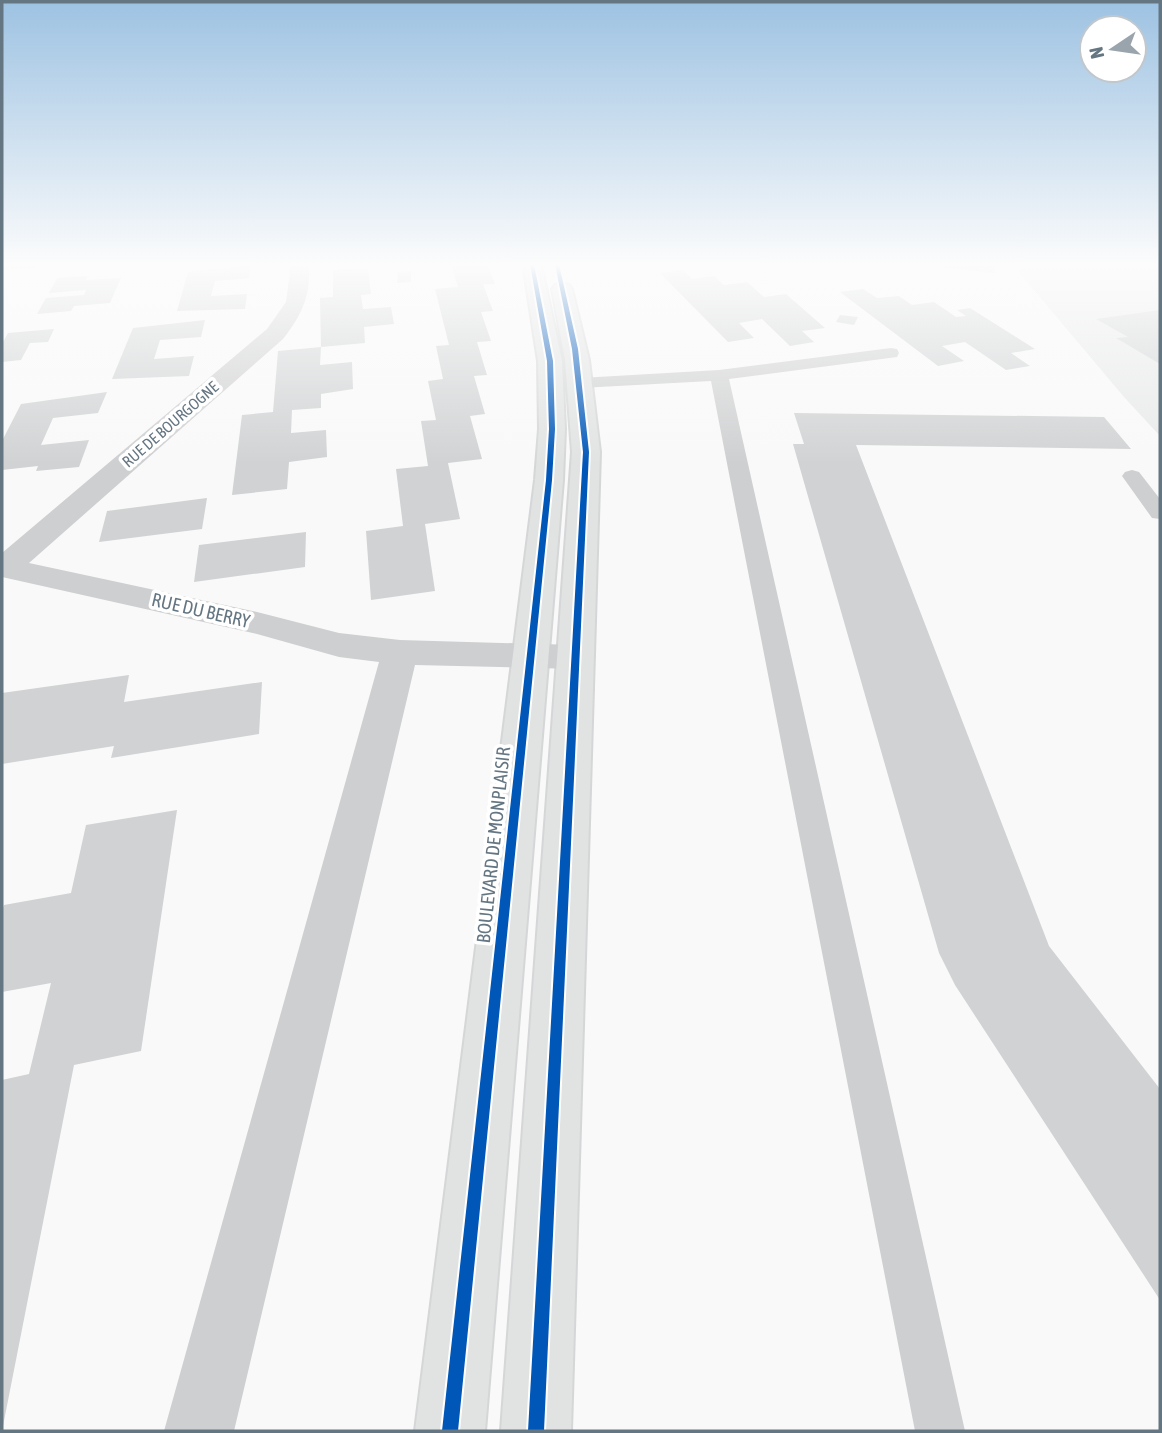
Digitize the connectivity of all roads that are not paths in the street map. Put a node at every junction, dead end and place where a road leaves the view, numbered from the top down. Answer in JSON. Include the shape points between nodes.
{"nodes":[{"id":1,"x":277,"y":331,"type":"edge"},
{"id":2,"x":544,"y":331,"type":"edge"},
{"id":3,"x":570,"y":331,"type":"edge"},
{"id":4,"x":891,"y":353,"type":"dead end"},
{"id":5,"x":719,"y":374,"type":"junction"},
{"id":6,"x":580,"y":383,"type":"junction"},
{"id":7,"x":1132,"y":475,"type":"dead end"},
{"id":8,"x":1160,"y":513,"type":"edge"},
{"id":9,"x":4,"y":566,"type":"edge"},
{"id":10,"x":400,"y":652,"type":"junction"},
{"id":11,"x":554,"y":657,"type":"junction"},
{"id":12,"x":199,"y":1431,"type":"edge"},
{"id":13,"x":450,"y":1431,"type":"edge"},
{"id":14,"x":536,"y":1431,"type":"edge"},
{"id":15,"x":940,"y":1431,"type":"edge"}],
"edges":[{"from":1,"to":9,"type":"street","name":"RUE DE BOURGOGNE"},
{"from":2,"to":11,"type":"main road","name":"BOULEVARD DE MONPLAISIR","via":[[552,429]]},
{"from":3,"to":6,"type":"main road","name":"BOULEVARD DE MONPLAISIR"},
{"from":4,"to":5,"type":"lane"},
{"from":5,"to":6,"type":"lane"},
{"from":5,"to":15,"type":"lane"},
{"from":6,"to":11,"type":"main road","name":"BOULEVARD DE MONPLAISIR","via":[[586,452]]},
{"from":7,"to":8,"type":"lane"},
{"from":9,"to":10,"type":"street","name":"RUE DU BERRY","via":[[339,645]]},
{"from":10,"to":11,"type":"street"},
{"from":10,"to":12,"type":"street"},
{"from":11,"to":13,"type":"main road","name":"BOULEVARD DE MONPLAISIR"},
{"from":11,"to":14,"type":"main road","name":"BOULEVARD DE MONPLAISIR"}]}
